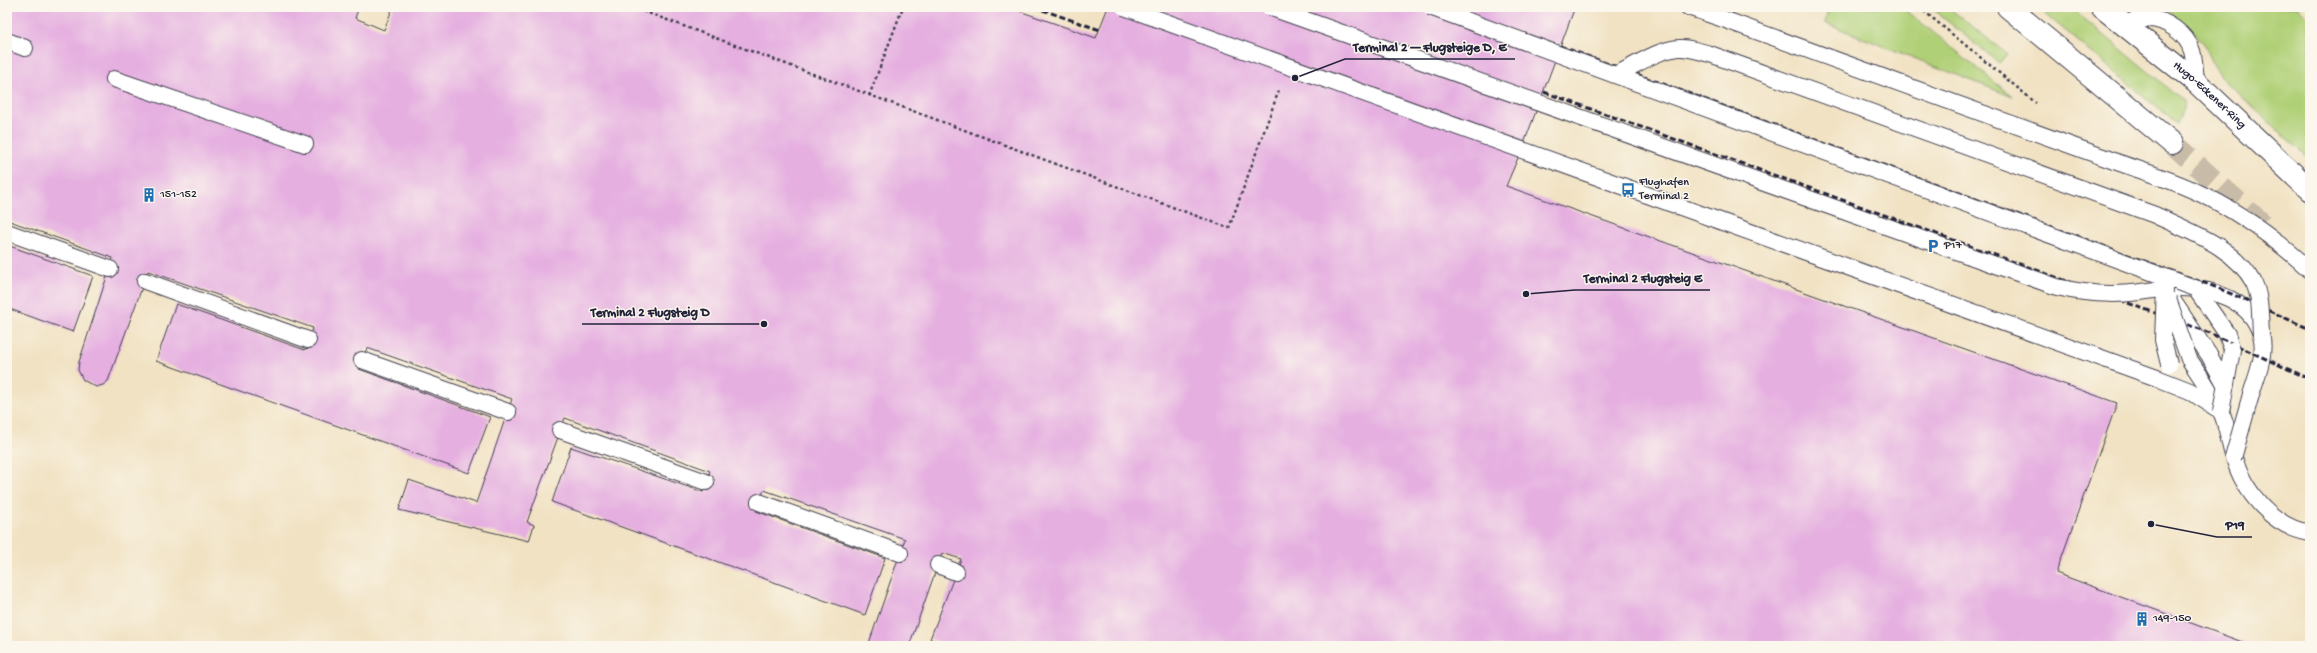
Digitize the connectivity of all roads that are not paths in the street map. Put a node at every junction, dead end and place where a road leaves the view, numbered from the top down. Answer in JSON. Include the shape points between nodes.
{"nodes":[{"id":1,"x":1124,"y":7,"type":"edge"},
{"id":2,"x":1269,"y":7,"type":"edge"},
{"id":3,"x":1430,"y":7,"type":"edge"},
{"id":4,"x":1688,"y":7,"type":"edge"},
{"id":5,"x":2008,"y":7,"type":"edge"},
{"id":6,"x":2102,"y":7,"type":"edge"},
{"id":7,"x":1725,"y":13,"type":"edge"},
{"id":8,"x":7,"y":41,"type":"edge"},
{"id":9,"x":25,"y":48,"type":"dead end"},
{"id":10,"x":1616,"y":74,"type":"junction"},
{"id":11,"x":114,"y":78,"type":"dead end"},
{"id":12,"x":2172,"y":143,"type":"tunnel mouth"},
{"id":13,"x":305,"y":144,"type":"dead end"},
{"id":14,"x":2310,"y":190,"type":"edge"},
{"id":15,"x":7,"y":232,"type":"edge"},
{"id":16,"x":2127,"y":262,"type":"junction"},
{"id":17,"x":110,"y":269,"type":"dead end"},
{"id":18,"x":2310,"y":270,"type":"edge"},
{"id":19,"x":145,"y":281,"type":"dead end"},
{"id":20,"x":2165,"y":288,"type":"junction"},
{"id":21,"x":2195,"y":288,"type":"junction"},
{"id":22,"x":2261,"y":335,"type":"junction"},
{"id":23,"x":308,"y":340,"type":"dead end"},
{"id":24,"x":362,"y":360,"type":"dead end"},
{"id":25,"x":2226,"y":386,"type":"junction"},
{"id":26,"x":2184,"y":388,"type":"junction"},
{"id":27,"x":508,"y":412,"type":"dead end"},
{"id":28,"x":2221,"y":412,"type":"junction"},
{"id":29,"x":560,"y":430,"type":"dead end"},
{"id":30,"x":2233,"y":458,"type":"junction"},
{"id":31,"x":706,"y":482,"type":"dead end"},
{"id":32,"x":760,"y":502,"type":"dead end"},
{"id":33,"x":2310,"y":534,"type":"edge"},
{"id":34,"x":900,"y":552,"type":"dead end"},
{"id":35,"x":938,"y":566,"type":"dead end"},
{"id":36,"x":956,"y":572,"type":"dead end"}],
"edges":[{"from":1,"to":26,"type":"lane","bridge":true},
{"from":2,"to":20,"type":"lane","bridge":true,"via":[[2057,287],[2098,295],[2137,294]]},
{"from":3,"to":10,"type":"lane","bridge":true},
{"from":4,"to":7,"type":"lane"},
{"from":5,"to":12,"type":"street"},
{"from":6,"to":14,"type":"street","name":"Hugo-Eckener-Ring","via":[[2196,82]]},
{"from":7,"to":18,"type":"lane","bridge":true,"via":[[2197,191],[2260,228]]},
{"from":8,"to":9,"type":"lane"},
{"from":10,"to":16,"type":"lane","bridge":true},
{"from":10,"to":22,"type":"lane","bridge":true,"via":[[1666,50],[1681,48],[1710,54],[2155,215],[2192,232],[2232,256],[2254,283],[2258,295]]},
{"from":11,"to":13,"type":"lane"},
{"from":15,"to":17,"type":"lane"},
{"from":16,"to":20,"type":"lane","bridge":true},
{"from":16,"to":21,"type":"lane","bridge":true},
{"from":19,"to":23,"type":"lane"},
{"from":20,"to":21,"type":"lane","bridge":true},
{"from":20,"to":25,"type":"lane","bridge":true,"via":[[2199,338]]},
{"from":20,"to":26,"type":"lane","bridge":true,"via":[[2165,352],[2169,364]]},
{"from":20,"to":28,"type":"lane","bridge":true,"via":[[2190,359]]},
{"from":21,"to":22,"type":"lane","via":[[2218,294],[2240,305]]},
{"from":21,"to":25,"type":"lane","bridge":true,"via":[[2228,334],[2232,350]]},
{"from":22,"to":30,"type":"lane","bridge":true,"via":[[2261,354]]},
{"from":24,"to":27,"type":"lane"},
{"from":25,"to":28,"type":"lane","bridge":true},
{"from":26,"to":28,"type":"lane"},
{"from":28,"to":30,"type":"lane"},
{"from":29,"to":31,"type":"lane"},
{"from":30,"to":33,"type":"lane","via":[[2248,491],[2262,507],[2283,523]]},
{"from":32,"to":34,"type":"lane"},
{"from":35,"to":36,"type":"lane"}]}
